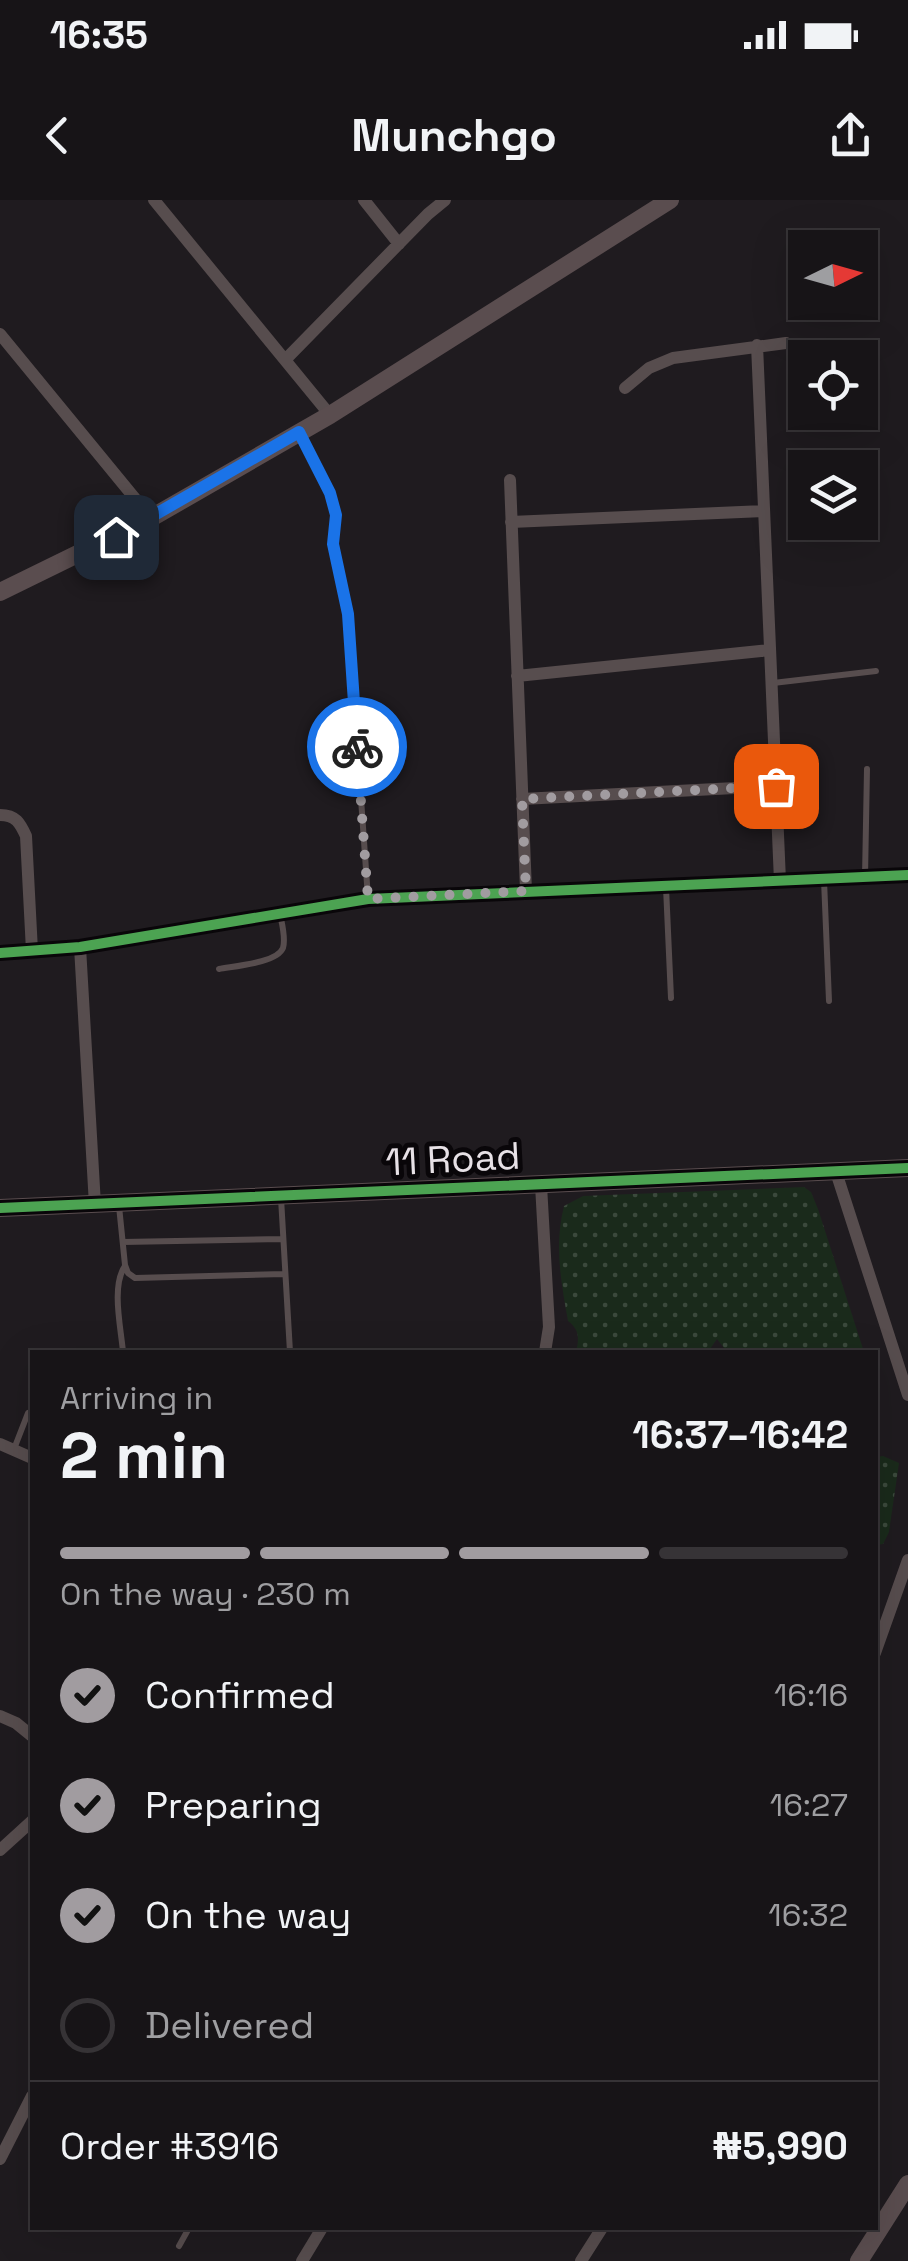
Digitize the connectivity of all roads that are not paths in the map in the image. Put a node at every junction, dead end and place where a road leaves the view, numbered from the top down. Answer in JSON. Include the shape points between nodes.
{"nodes":[{"id":1,"x":154,"y":200,"type":"edge"},
{"id":2,"x":364,"y":200,"type":"edge"},
{"id":3,"x":445,"y":200,"type":"edge"},
{"id":4,"x":670,"y":200,"type":"edge"},
{"id":5,"x":398,"y":244,"type":"junction"},
{"id":6,"x":0,"y":334,"type":"edge"},
{"id":7,"x":786,"y":343,"type":"dead end"},
{"id":8,"x":757,"y":345,"type":"junction"},
{"id":9,"x":286,"y":359,"type":"junction"},
{"id":10,"x":625,"y":388,"type":"dead end"},
{"id":11,"x":330,"y":415,"type":"junction"},
{"id":12,"x":299,"y":432,"type":"junction"},
{"id":13,"x":510,"y":480,"type":"dead end"},
{"id":14,"x":764,"y":511,"type":"junction"},
{"id":15,"x":151,"y":518,"type":"junction"},
{"id":16,"x":512,"y":522,"type":"junction"},
{"id":17,"x":0,"y":592,"type":"edge"},
{"id":18,"x":770,"y":650,"type":"junction"},
{"id":19,"x":876,"y":670,"type":"dead end"},
{"id":20,"x":518,"y":676,"type":"junction"},
{"id":21,"x":772,"y":683,"type":"junction"},
{"id":22,"x":867,"y":769,"type":"dead end"},
{"id":23,"x":776,"y":786,"type":"junction"},
{"id":24,"x":522,"y":799,"type":"junction"},
{"id":25,"x":0,"y":815,"type":"edge"},
{"id":26,"x":908,"y":875,"type":"edge"},
{"id":27,"x":865,"y":877,"type":"junction"},
{"id":28,"x":824,"y":879,"type":"junction"},
{"id":29,"x":780,"y":880,"type":"junction"},
{"id":30,"x":666,"y":886,"type":"junction"},
{"id":31,"x":526,"y":891,"type":"junction"},
{"id":32,"x":368,"y":899,"type":"junction"},
{"id":33,"x":280,"y":912,"type":"junction"},
{"id":34,"x":80,"y":948,"type":"junction"},
{"id":35,"x":32,"y":951,"type":"junction"},
{"id":36,"x":0,"y":952,"type":"edge"},
{"id":37,"x":220,"y":969,"type":"dead end"},
{"id":38,"x":671,"y":998,"type":"dead end"},
{"id":39,"x":829,"y":1001,"type":"dead end"},
{"id":40,"x":908,"y":1168,"type":"edge"},
{"id":41,"x":836,"y":1172,"type":"junction"},
{"id":42,"x":541,"y":1185,"type":"junction"},
{"id":43,"x":281,"y":1197,"type":"junction"},
{"id":44,"x":119,"y":1204,"type":"junction"},
{"id":45,"x":95,"y":1205,"type":"junction"},
{"id":46,"x":0,"y":1208,"type":"edge"},
{"id":47,"x":282,"y":1239,"type":"junction"},
{"id":48,"x":123,"y":1242,"type":"junction"},
{"id":49,"x":126,"y":1265,"type":"junction"},
{"id":50,"x":284,"y":1274,"type":"junction"},
{"id":51,"x":123,"y":1350,"type":"edge"},
{"id":52,"x":290,"y":1350,"type":"edge"},
{"id":53,"x":544,"y":1350,"type":"edge"},
{"id":54,"x":908,"y":1395,"type":"edge"},
{"id":55,"x":30,"y":1412,"type":"edge"},
{"id":56,"x":0,"y":1444,"type":"edge"},
{"id":57,"x":14,"y":1450,"type":"junction"},
{"id":58,"x":30,"y":1457,"type":"edge"},
{"id":59,"x":908,"y":1560,"type":"edge"},
{"id":60,"x":878,"y":1645,"type":"edge"},
{"id":61,"x":0,"y":1716,"type":"edge"},
{"id":62,"x":30,"y":1734,"type":"edge"},
{"id":63,"x":30,"y":1822,"type":"edge"},
{"id":64,"x":0,"y":1850,"type":"edge"},
{"id":65,"x":30,"y":2100,"type":"edge"},
{"id":66,"x":0,"y":2159,"type":"edge"},
{"id":67,"x":908,"y":2184,"type":"edge"},
{"id":68,"x":187,"y":2230,"type":"edge"},
{"id":69,"x":321,"y":2230,"type":"edge"},
{"id":70,"x":601,"y":2230,"type":"edge"},
{"id":71,"x":179,"y":2246,"type":"dead end"},
{"id":72,"x":302,"y":2261,"type":"edge"},
{"id":73,"x":581,"y":2261,"type":"edge"},
{"id":74,"x":860,"y":2261,"type":"edge"}],
"edges":[{"from":1,"to":9,"type":"street"},
{"from":2,"to":5,"type":"street"},
{"from":3,"to":5,"type":"street"},
{"from":4,"to":11,"type":"street"},
{"from":5,"to":9,"type":"street"},
{"from":6,"to":15,"type":"street"},
{"from":7,"to":8,"type":"street"},
{"from":8,"to":10,"type":"street","via":[[673,358]]},
{"from":8,"to":14,"type":"street"},
{"from":9,"to":11,"type":"street"},
{"from":11,"to":12,"type":"street"},
{"from":12,"to":15,"type":"street"},
{"from":12,"to":32,"type":"lane","via":[[336,515],[333,544],[348,614]]},
{"from":13,"to":16,"type":"street"},
{"from":14,"to":16,"type":"street"},
{"from":14,"to":18,"type":"street"},
{"from":15,"to":17,"type":"street"},
{"from":16,"to":20,"type":"street"},
{"from":18,"to":20,"type":"street"},
{"from":18,"to":21,"type":"street"},
{"from":19,"to":21,"type":"lane"},
{"from":20,"to":24,"type":"street"},
{"from":21,"to":23,"type":"street"},
{"from":22,"to":27,"type":"lane"},
{"from":23,"to":24,"type":"street"},
{"from":23,"to":29,"type":"street"},
{"from":24,"to":31,"type":"street"},
{"from":25,"to":35,"type":"street","via":[[19,821],[26,836]]},
{"from":26,"to":27,"type":"street"},
{"from":27,"to":28,"type":"street"},
{"from":28,"to":29,"type":"street"},
{"from":28,"to":39,"type":"lane"},
{"from":29,"to":30,"type":"street"},
{"from":30,"to":31,"type":"street"},
{"from":30,"to":38,"type":"lane"},
{"from":31,"to":32,"type":"street"},
{"from":32,"to":33,"type":"street"},
{"from":33,"to":34,"type":"street"},
{"from":33,"to":37,"type":"lane","via":[[281,952]]},
{"from":34,"to":35,"type":"street"},
{"from":34,"to":45,"type":"street"},
{"from":35,"to":36,"type":"street"},
{"from":40,"to":41,"type":"street","name":"11 Road"},
{"from":41,"to":42,"type":"street","name":"11 Road"},
{"from":41,"to":54,"type":"street"},
{"from":42,"to":43,"type":"street","name":"11 Road"},
{"from":42,"to":53,"type":"street","via":[[549,1327]]},
{"from":43,"to":44,"type":"street","name":"11 Road"},
{"from":43,"to":47,"type":"lane"},
{"from":44,"to":45,"type":"street","name":"11 Road"},
{"from":44,"to":48,"type":"lane"},
{"from":45,"to":46,"type":"street","name":"11 Road"},
{"from":47,"to":48,"type":"lane"},
{"from":47,"to":50,"type":"lane"},
{"from":48,"to":49,"type":"lane"},
{"from":49,"to":50,"type":"lane","via":[[134,1278]]},
{"from":49,"to":51,"type":"lane","via":[[118,1285]]},
{"from":50,"to":52,"type":"lane"},
{"from":55,"to":57,"type":"lane"},
{"from":56,"to":57,"type":"street"},
{"from":57,"to":58,"type":"street"},
{"from":59,"to":60,"type":"street"},
{"from":61,"to":62,"type":"street"},
{"from":63,"to":64,"type":"street"},
{"from":65,"to":66,"type":"street"},
{"from":67,"to":74,"type":"street"},
{"from":68,"to":71,"type":"lane"},
{"from":69,"to":72,"type":"street"},
{"from":70,"to":73,"type":"street"}]}
